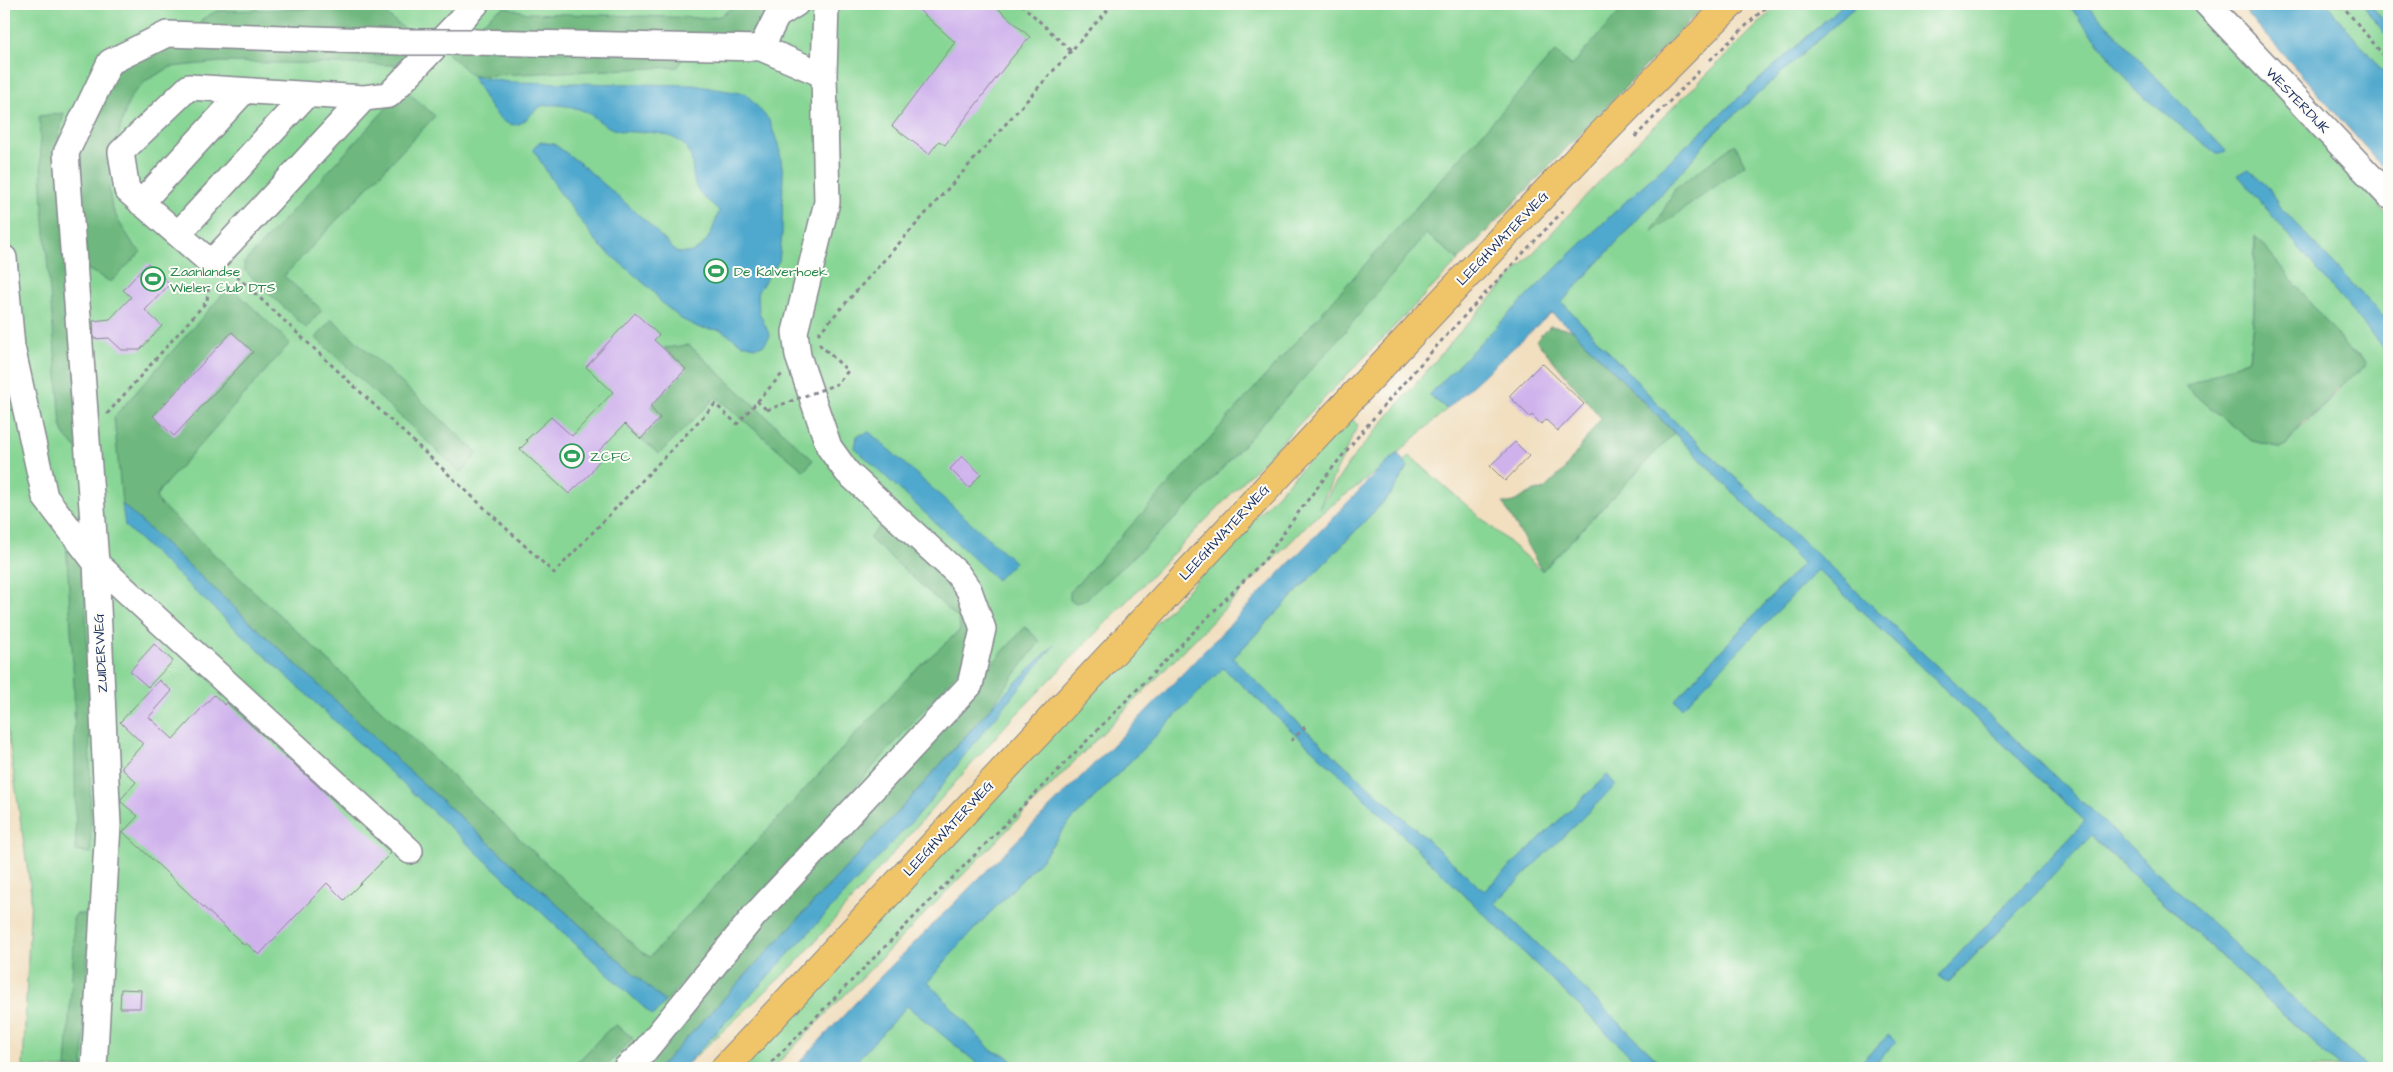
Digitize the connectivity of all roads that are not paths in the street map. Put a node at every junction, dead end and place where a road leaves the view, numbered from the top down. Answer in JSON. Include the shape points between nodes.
{"nodes":[{"id":1,"x":476,"y":4,"type":"edge"},
{"id":2,"x":796,"y":4,"type":"edge"},
{"id":3,"x":826,"y":4,"type":"edge"},
{"id":4,"x":1731,"y":4,"type":"edge"},
{"id":5,"x":2207,"y":4,"type":"edge"},
{"id":6,"x":761,"y":48,"type":"junction"},
{"id":7,"x":824,"y":75,"type":"junction"},
{"id":8,"x":242,"y":92,"type":"junction"},
{"id":9,"x":306,"y":95,"type":"junction"},
{"id":10,"x":364,"y":98,"type":"junction"},
{"id":11,"x":2389,"y":196,"type":"edge"},
{"id":12,"x":141,"y":202,"type":"junction"},
{"id":13,"x":178,"y":234,"type":"junction"},
{"id":14,"x":4,"y":258,"type":"edge"},
{"id":15,"x":96,"y":563,"type":"junction"},
{"id":16,"x":410,"y":851,"type":"dead end"},
{"id":17,"x":634,"y":1061,"type":"edge"},
{"id":18,"x":94,"y":1068,"type":"edge"},
{"id":19,"x":725,"y":1068,"type":"edge"}],
"edges":[{"from":1,"to":10,"type":"street","via":[[389,95]]},
{"from":2,"to":6,"type":"street","via":[[777,16]]},
{"from":3,"to":7,"type":"street"},
{"from":4,"to":19,"type":"main road","name":"LEEGHWATERWEG","via":[[1640,93],[1417,327]]},
{"from":5,"to":11,"type":"street","name":"WESTERDIJK"},
{"from":6,"to":7,"type":"street"},
{"from":6,"to":15,"type":"street","name":"ZUIDERWEG","bridge":true,"via":[[166,34],[110,62],[66,153]]},
{"from":7,"to":17,"type":"street","via":[[827,202],[795,332],[798,356],[830,447],[847,472],[956,573],[968,590],[983,629],[970,685],[754,916]]},
{"from":8,"to":9,"type":"street"},
{"from":8,"to":12,"type":"street"},
{"from":8,"to":12,"type":"street","via":[[189,87],[121,152],[127,190]]},
{"from":9,"to":10,"type":"street"},
{"from":9,"to":13,"type":"street"},
{"from":10,"to":13,"type":"street","via":[[211,263]]},
{"from":12,"to":13,"type":"street"},
{"from":14,"to":15,"type":"street","via":[[12,347],[45,497]]},
{"from":15,"to":16,"type":"street"},
{"from":15,"to":18,"type":"street","name":"ZUIDERWEG","via":[[108,825]]}]}
